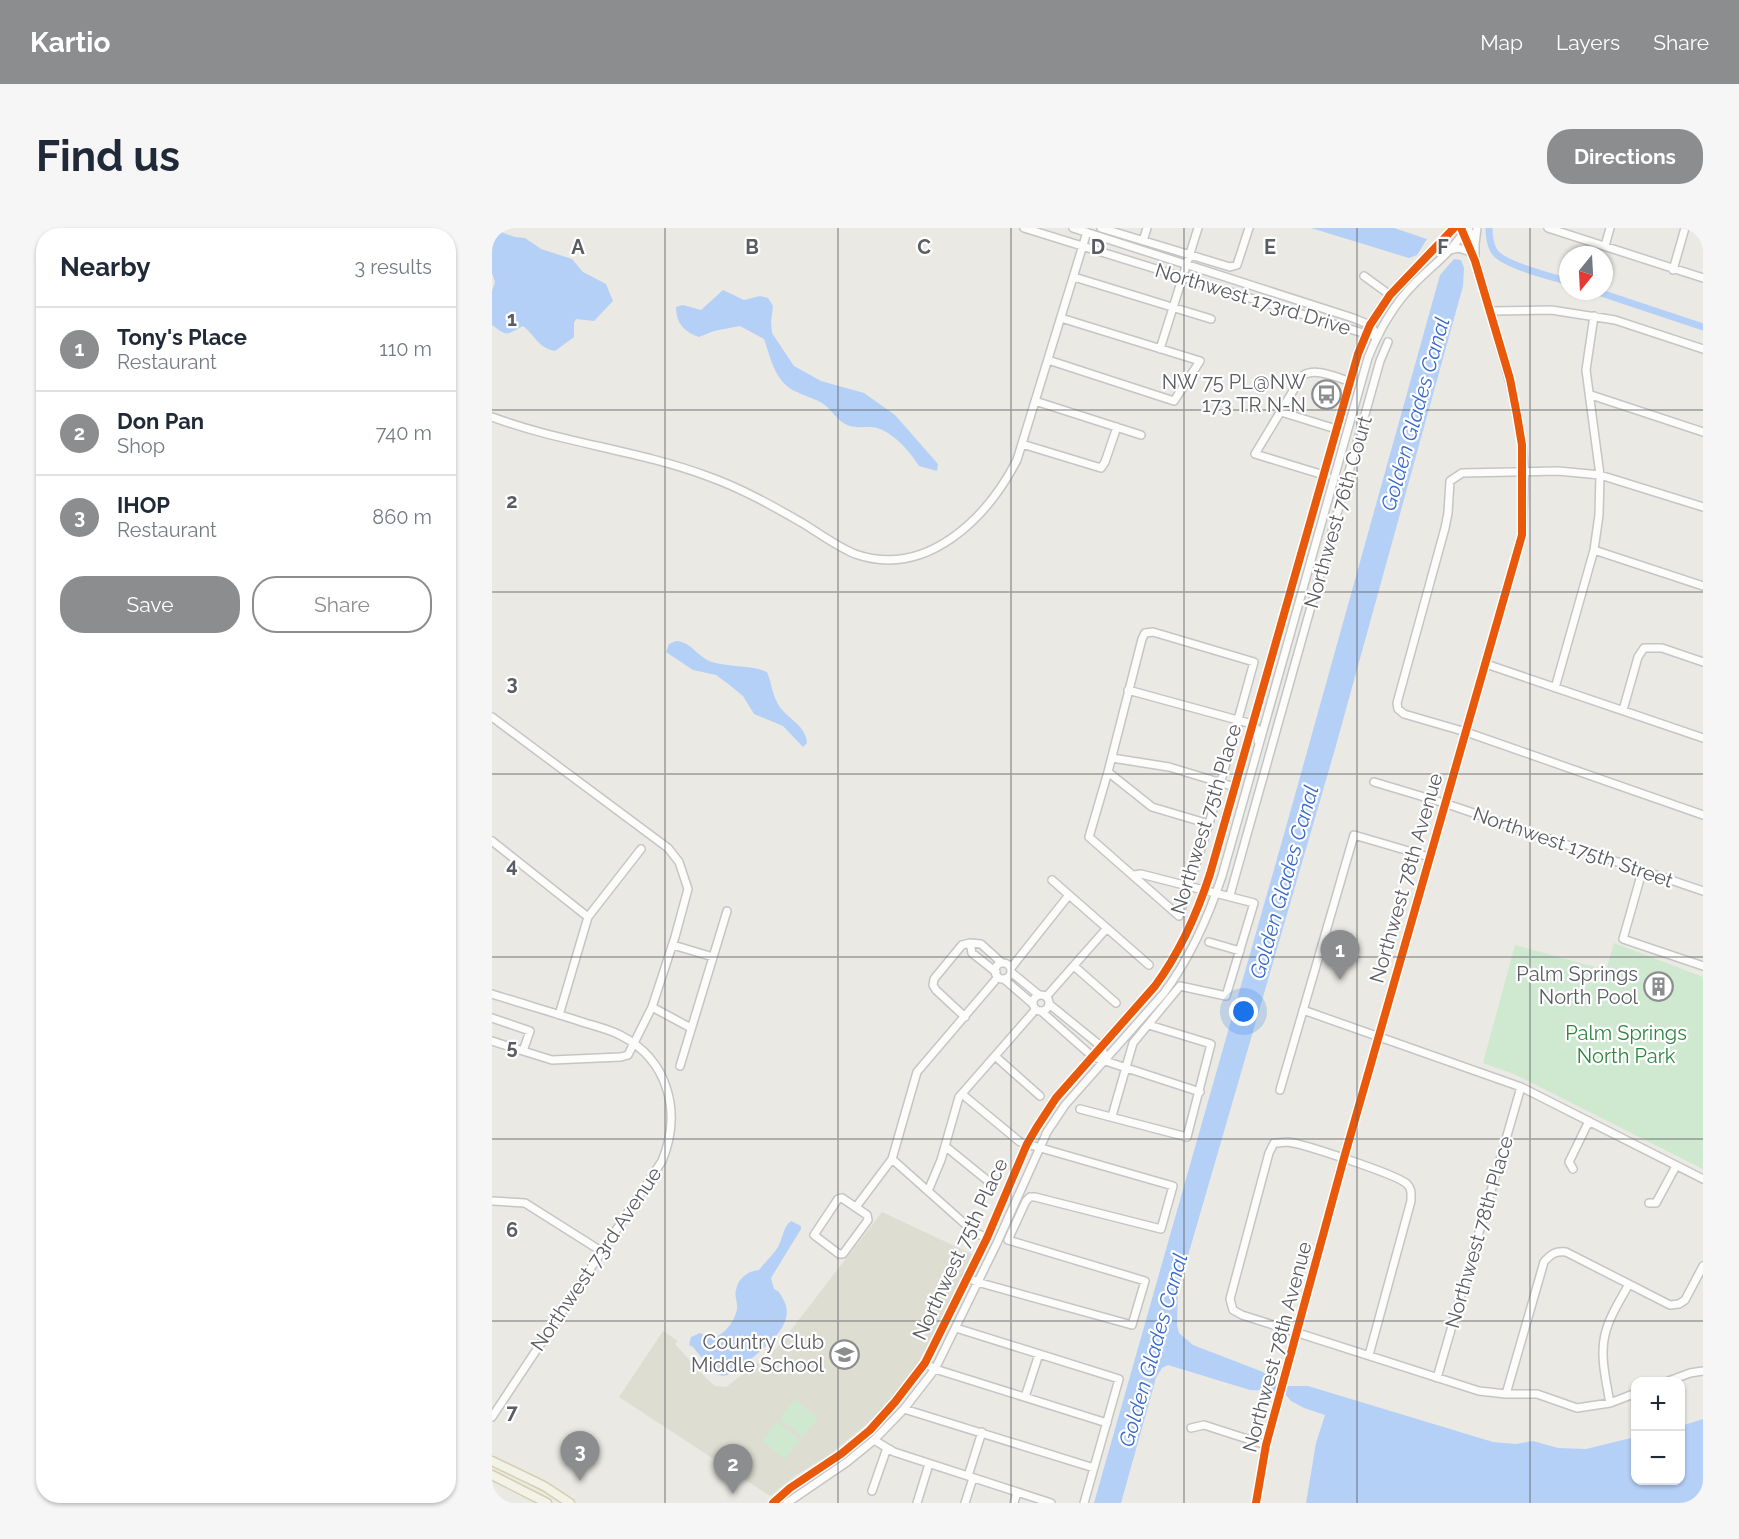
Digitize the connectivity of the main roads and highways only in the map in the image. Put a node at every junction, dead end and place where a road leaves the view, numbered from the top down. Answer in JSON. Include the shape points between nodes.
{"nodes":[{"id":1,"x":492,"y":1461,"type":"edge"},
{"id":2,"x":492,"y":1475,"type":"edge"},
{"id":3,"x":547,"y":1503,"type":"edge"},
{"id":4,"x":570,"y":1503,"type":"edge"}],
"edges":[{"from":1,"to":4,"type":"main road"},
{"from":2,"to":3,"type":"main road"}]}
